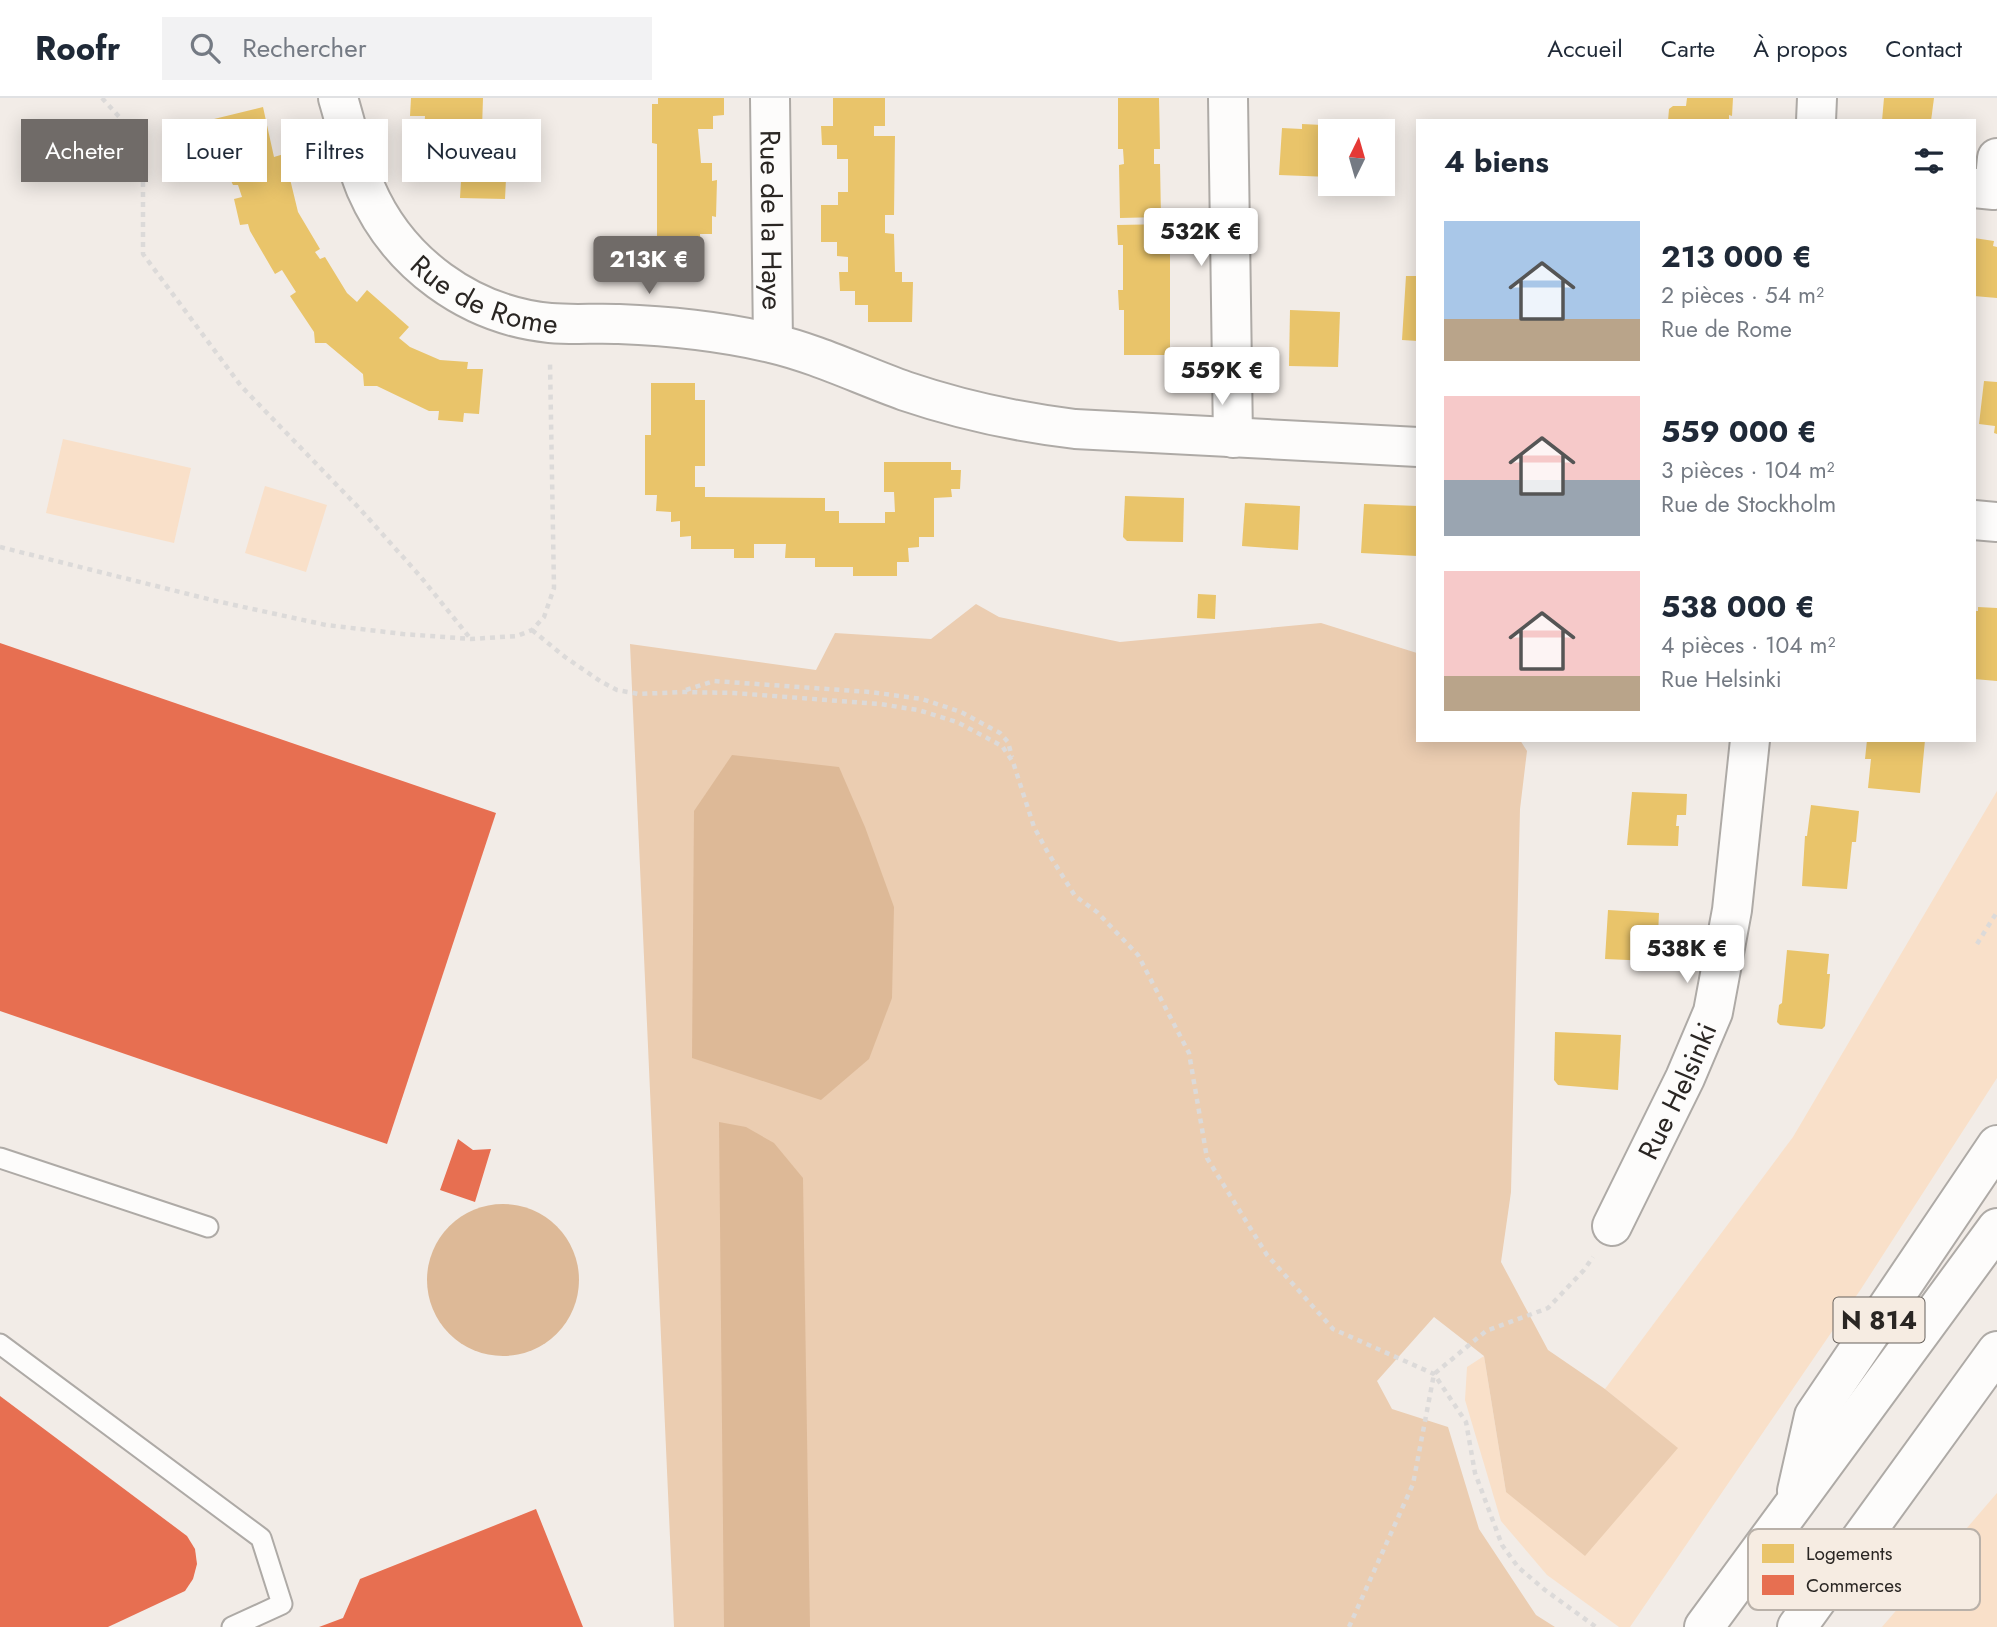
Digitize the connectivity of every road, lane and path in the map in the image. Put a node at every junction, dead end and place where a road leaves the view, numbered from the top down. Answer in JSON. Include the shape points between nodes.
{"nodes":[{"id":1,"x":102,"y":98,"type":"edge"},
{"id":2,"x":338,"y":98,"type":"edge"},
{"id":3,"x":770,"y":98,"type":"edge"},
{"id":4,"x":1228,"y":98,"type":"edge"},
{"id":5,"x":1817,"y":98,"type":"edge"},
{"id":6,"x":1815,"y":119,"type":"edge"},
{"id":7,"x":1997,"y":158,"type":"edge"},
{"id":8,"x":1976,"y":188,"type":"edge"},
{"id":9,"x":549,"y":323,"type":"junction"},
{"id":10,"x":773,"y":343,"type":"junction"},
{"id":11,"x":1233,"y":438,"type":"junction"},
{"id":12,"x":1416,"y":447,"type":"edge"},
{"id":13,"x":1976,"y":520,"type":"edge"},
{"id":14,"x":1997,"y":522,"type":"edge"},
{"id":15,"x":0,"y":547,"type":"edge"},
{"id":16,"x":532,"y":630,"type":"junction"},
{"id":17,"x":471,"y":639,"type":"junction"},
{"id":18,"x":681,"y":692,"type":"junction"},
{"id":19,"x":1750,"y":742,"type":"edge"},
{"id":20,"x":1013,"y":762,"type":"junction"},
{"id":21,"x":1997,"y":912,"type":"edge"},
{"id":22,"x":1977,"y":944,"type":"dead end"},
{"id":23,"x":1997,"y":1145,"type":"edge"},
{"id":24,"x":0,"y":1157,"type":"edge"},
{"id":25,"x":1612,"y":1226,"type":"joint"},
{"id":26,"x":208,"y":1227,"type":"dead end"},
{"id":27,"x":1997,"y":1228,"type":"edge"},
{"id":28,"x":0,"y":1344,"type":"edge"},
{"id":29,"x":1997,"y":1351,"type":"edge"},
{"id":30,"x":1434,"y":1374,"type":"junction"},
{"id":31,"x":1793,"y":1508,"type":"junction"},
{"id":32,"x":1777,"y":1529,"type":"edge"},
{"id":33,"x":1868,"y":1529,"type":"edge"},
{"id":34,"x":1748,"y":1568,"type":"edge"},
{"id":35,"x":1809,"y":1610,"type":"edge"},
{"id":36,"x":232,"y":1627,"type":"edge"},
{"id":37,"x":1349,"y":1627,"type":"edge"},
{"id":38,"x":1596,"y":1627,"type":"edge"},
{"id":39,"x":1704,"y":1627,"type":"edge"},
{"id":40,"x":1797,"y":1627,"type":"edge"}],
"edges":[{"from":1,"to":17,"type":"path","via":[[143,143],[143,254],[240,386],[360,509]]},
{"from":2,"to":9,"type":"main road","name":"Rue de Rome","via":[[366,189],[406,252],[424,270],[476,302]]},
{"from":3,"to":10,"type":"main road","name":"Rue de la Haye"},
{"from":4,"to":11,"type":"main road"},
{"from":5,"to":6,"type":"main road"},
{"from":7,"to":8,"type":"main road","via":[[1994,190]]},
{"from":9,"to":10,"type":"main road","name":"Rue de Rome","via":[[699,328]]},
{"from":9,"to":16,"type":"path","via":[[554,588],[544,617]]},
{"from":10,"to":11,"type":"main road","name":"Rue de Rome","via":[[954,407],[1022,422]]},
{"from":11,"to":12,"type":"main road","name":"Rue de Rome"},
{"from":13,"to":14,"type":"main road"},
{"from":15,"to":17,"type":"path","via":[[326,625]]},
{"from":16,"to":17,"type":"path","via":[[499,639]]},
{"from":16,"to":18,"type":"path","via":[[609,687],[639,694]]},
{"from":18,"to":20,"type":"path","via":[[919,710],[957,722],[1002,746]]},
{"from":18,"to":20,"type":"path","via":[[714,681],[922,699],[961,712],[1000,733],[1008,742]]},
{"from":19,"to":25,"type":"main road","name":"Rue Helsinki","via":[[1732,910],[1713,1012]]},
{"from":20,"to":30,"type":"path","via":[[1034,827],[1047,851],[1075,896],[1138,955],[1189,1053],[1207,1158],[1267,1255],[1334,1329]]},
{"from":21,"to":22,"type":"path"},
{"from":23,"to":31,"type":"main road","number":"N 814","via":[[1814,1416]]},
{"from":24,"to":26,"type":"lane"},
{"from":25,"to":30,"type":"path","via":[[1584,1270],[1548,1308],[1486,1331]]},
{"from":27,"to":31,"type":"main road","number":"N 814"},
{"from":28,"to":36,"type":"lane","via":[[261,1538],[282,1604]]},
{"from":29,"to":33,"type":"main road"},
{"from":30,"to":37,"type":"path","via":[[1413,1484]]},
{"from":30,"to":38,"type":"path","via":[[1466,1422],[1475,1473],[1502,1545],[1518,1567]]},
{"from":31,"to":32,"type":"main road","number":"N 814"},
{"from":34,"to":39,"type":"main road","number":"N 814"},
{"from":35,"to":40,"type":"main road"}]}
